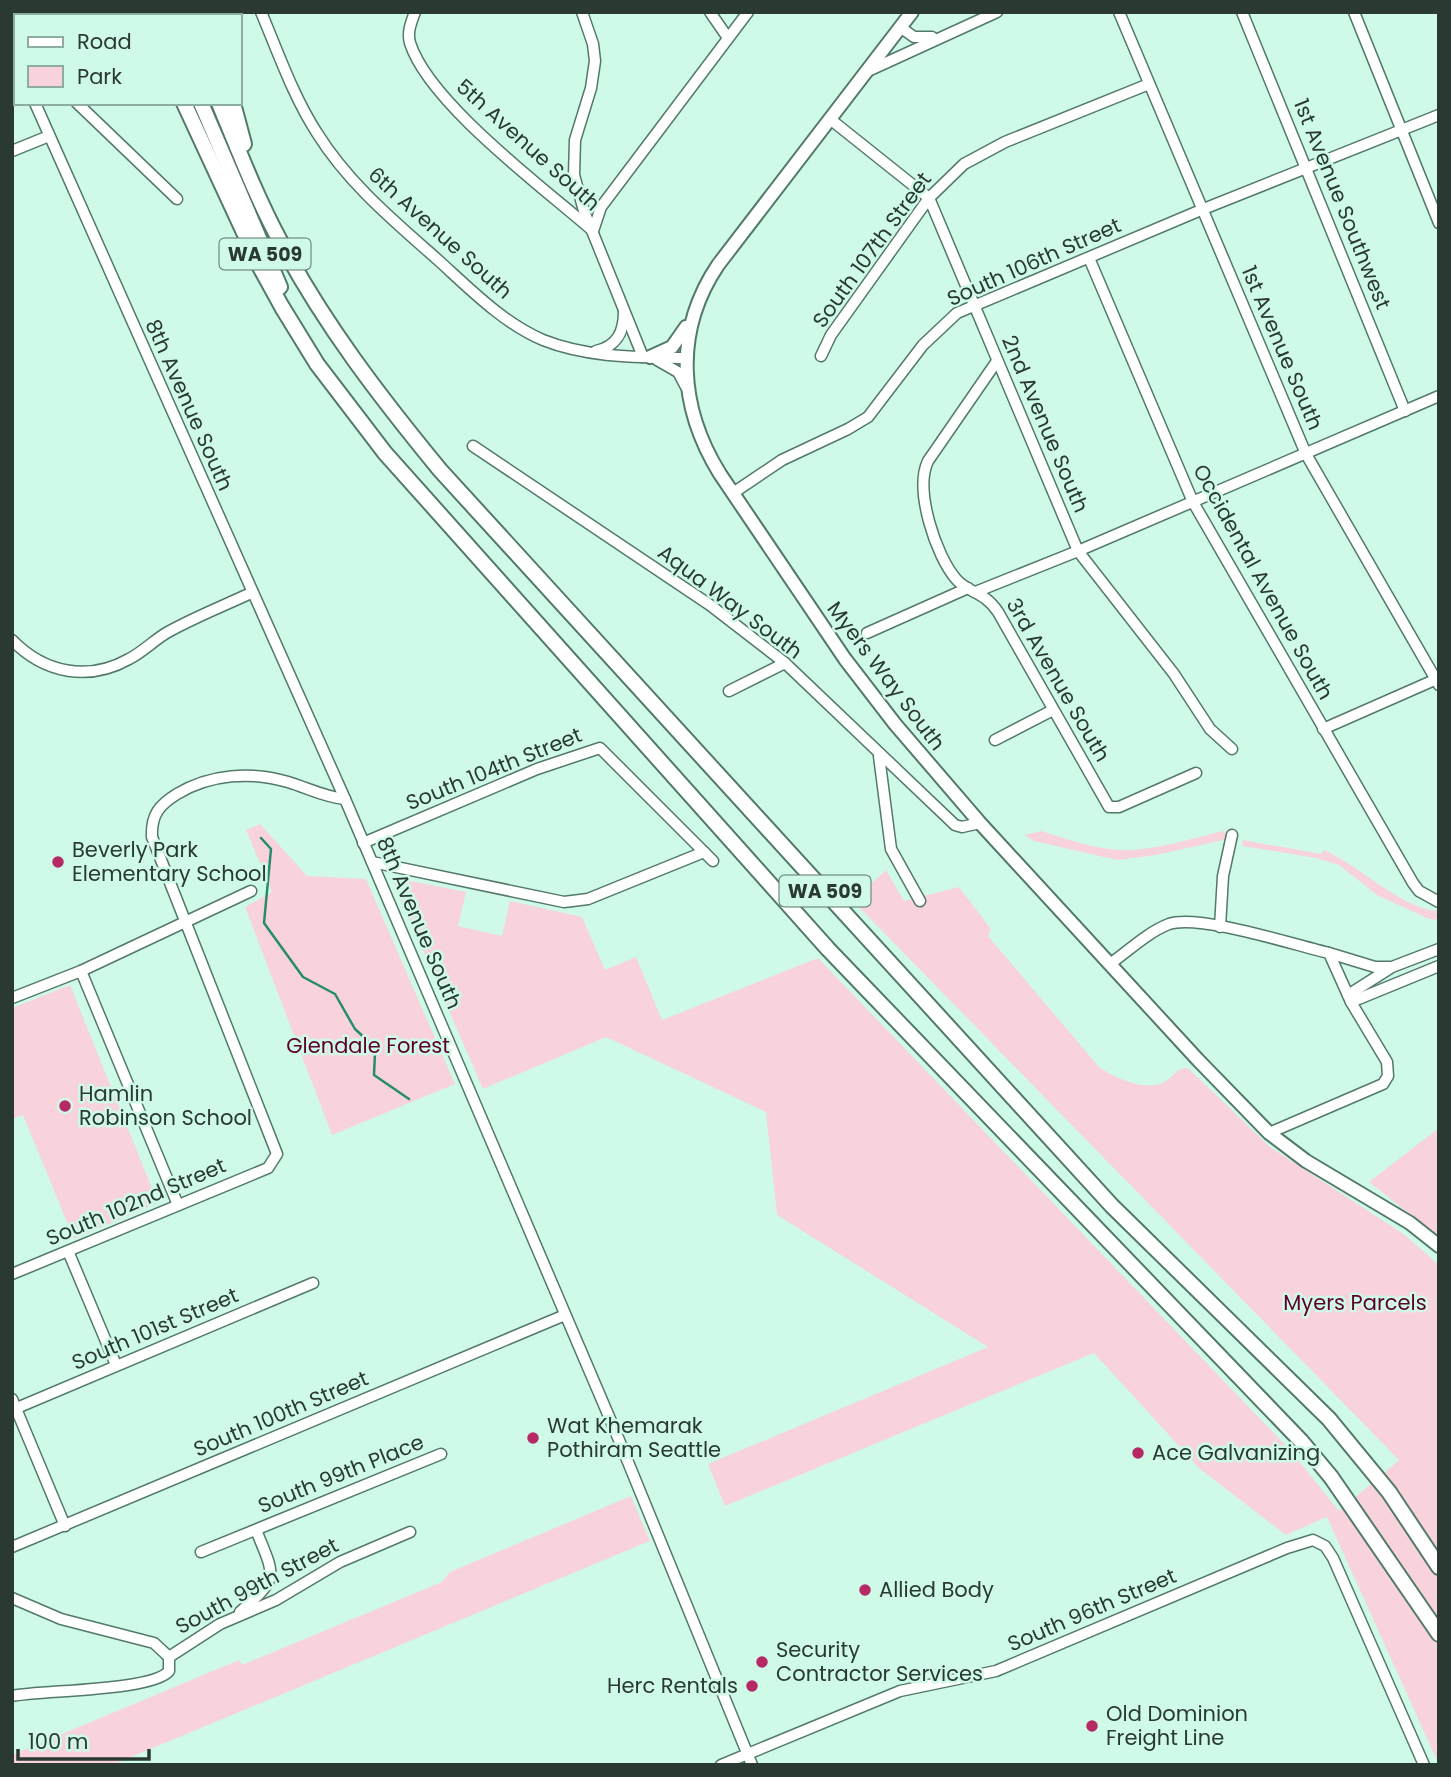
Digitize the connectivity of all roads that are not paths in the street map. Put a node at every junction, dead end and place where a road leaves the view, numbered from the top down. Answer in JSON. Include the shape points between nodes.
{"nodes":[{"id":1,"x":261,"y":12,"type":"edge"},
{"id":2,"x":415,"y":12,"type":"edge"},
{"id":3,"x":582,"y":12,"type":"edge"},
{"id":4,"x":710,"y":12,"type":"edge"},
{"id":5,"x":748,"y":12,"type":"edge"},
{"id":6,"x":997,"y":12,"type":"edge"},
{"id":7,"x":1119,"y":12,"type":"edge"},
{"id":8,"x":1242,"y":12,"type":"edge"},
{"id":9,"x":1354,"y":12,"type":"edge"},
{"id":10,"x":910,"y":13,"type":"edge"},
{"id":11,"x":900,"y":27,"type":"junction"},
{"id":12,"x":953,"y":31,"type":"junction"},
{"id":13,"x":728,"y":38,"type":"junction"},
{"id":14,"x":868,"y":71,"type":"junction"},
{"id":15,"x":1149,"y":84,"type":"junction"},
{"id":16,"x":36,"y":105,"type":"edge"},
{"id":17,"x":80,"y":105,"type":"edge"},
{"id":18,"x":185,"y":105,"type":"edge"},
{"id":19,"x":202,"y":105,"type":"edge"},
{"id":20,"x":220,"y":105,"type":"edge"},
{"id":21,"x":234,"y":105,"type":"edge"},
{"id":22,"x":1439,"y":115,"type":"edge"},
{"id":23,"x":830,"y":119,"type":"junction"},
{"id":24,"x":1401,"y":130,"type":"junction"},
{"id":25,"x":49,"y":136,"type":"junction"},
{"id":26,"x":12,"y":151,"type":"edge"},
{"id":27,"x":1307,"y":168,"type":"junction"},
{"id":28,"x":253,"y":183,"type":"junction"},
{"id":29,"x":929,"y":198,"type":"junction"},
{"id":30,"x":177,"y":199,"type":"dead end"},
{"id":31,"x":1201,"y":210,"type":"junction"},
{"id":32,"x":1439,"y":223,"type":"edge"},
{"id":33,"x":593,"y":231,"type":"junction"},
{"id":34,"x":1089,"y":258,"type":"junction"},
{"id":35,"x":623,"y":303,"type":"junction"},
{"id":36,"x":974,"y":305,"type":"junction"},
{"id":37,"x":691,"y":317,"type":"junction"},
{"id":38,"x":589,"y":353,"type":"junction"},
{"id":39,"x":821,"y":356,"type":"dead end"},
{"id":40,"x":647,"y":357,"type":"junction"},
{"id":41,"x":685,"y":358,"type":"junction"},
{"id":42,"x":997,"y":360,"type":"junction"},
{"id":43,"x":1439,"y":396,"type":"edge"},
{"id":44,"x":343,"y":397,"type":"junction"},
{"id":45,"x":689,"y":398,"type":"junction"},
{"id":46,"x":1405,"y":411,"type":"junction"},
{"id":47,"x":472,"y":446,"type":"dead end"},
{"id":48,"x":1307,"y":454,"type":"junction"},
{"id":49,"x":733,"y":493,"type":"junction"},
{"id":50,"x":1193,"y":502,"type":"junction"},
{"id":51,"x":1078,"y":551,"type":"junction"},
{"id":52,"x":973,"y":589,"type":"junction"},
{"id":53,"x":251,"y":593,"type":"junction"},
{"id":54,"x":867,"y":633,"type":"dead end"},
{"id":55,"x":12,"y":640,"type":"edge"},
{"id":56,"x":785,"y":663,"type":"junction"},
{"id":57,"x":1438,"y":681,"type":"edge"},
{"id":58,"x":729,"y":691,"type":"dead end"},
{"id":59,"x":1053,"y":710,"type":"junction"},
{"id":60,"x":1323,"y":729,"type":"junction"},
{"id":61,"x":995,"y":740,"type":"dead end"},
{"id":62,"x":1232,"y":749,"type":"dead end"},
{"id":63,"x":879,"y":756,"type":"junction"},
{"id":64,"x":1196,"y":772,"type":"dead end"},
{"id":65,"x":345,"y":799,"type":"junction"},
{"id":66,"x":981,"y":823,"type":"junction"},
{"id":67,"x":1232,"y":835,"type":"dead end"},
{"id":68,"x":363,"y":843,"type":"junction"},
{"id":69,"x":704,"y":852,"type":"junction"},
{"id":70,"x":713,"y":861,"type":"dead end"},
{"id":71,"x":372,"y":862,"type":"junction"},
{"id":72,"x":251,"y":891,"type":"dead end"},
{"id":73,"x":920,"y":901,"type":"dead end"},
{"id":74,"x":1439,"y":902,"type":"edge"},
{"id":75,"x":184,"y":923,"type":"junction"},
{"id":76,"x":1220,"y":927,"type":"junction"},
{"id":77,"x":1439,"y":949,"type":"edge"},
{"id":78,"x":1329,"y":953,"type":"junction"},
{"id":79,"x":1110,"y":964,"type":"junction"},
{"id":80,"x":1439,"y":966,"type":"edge"},
{"id":81,"x":1392,"y":967,"type":"junction"},
{"id":82,"x":81,"y":971,"type":"junction"},
{"id":83,"x":12,"y":998,"type":"edge"},
{"id":84,"x":1349,"y":998,"type":"junction"},
{"id":85,"x":1269,"y":1133,"type":"junction"},
{"id":86,"x":178,"y":1205,"type":"junction"},
{"id":87,"x":1439,"y":1246,"type":"edge"},
{"id":88,"x":68,"y":1251,"type":"junction"},
{"id":89,"x":12,"y":1274,"type":"edge"},
{"id":90,"x":313,"y":1283,"type":"dead end"},
{"id":91,"x":565,"y":1315,"type":"junction"},
{"id":92,"x":116,"y":1365,"type":"junction"},
{"id":93,"x":13,"y":1406,"type":"edge"},
{"id":94,"x":441,"y":1454,"type":"dead end"},
{"id":95,"x":65,"y":1526,"type":"junction"},
{"id":96,"x":256,"y":1530,"type":"junction"},
{"id":97,"x":410,"y":1532,"type":"dead end"},
{"id":98,"x":12,"y":1547,"type":"edge"},
{"id":99,"x":201,"y":1552,"type":"dead end"},
{"id":100,"x":1439,"y":1567,"type":"edge"},
{"id":101,"x":12,"y":1598,"type":"edge"},
{"id":102,"x":236,"y":1616,"type":"junction"},
{"id":103,"x":1439,"y":1634,"type":"edge"},
{"id":104,"x":169,"y":1657,"type":"junction"},
{"id":105,"x":12,"y":1696,"type":"edge"},
{"id":106,"x":748,"y":1753,"type":"junction"},
{"id":107,"x":720,"y":1765,"type":"edge"},
{"id":108,"x":752,"y":1765,"type":"edge"},
{"id":109,"x":1424,"y":1765,"type":"edge"}],
"edges":[{"from":1,"to":38,"type":"street","name":"6th Avenue South","via":[[308,117],[356,184],[514,324],[543,340]]},
{"from":2,"to":33,"type":"street","name":"5th Avenue South","via":[[410,41],[444,97]]},
{"from":3,"to":33,"type":"street","via":[[595,61],[573,155],[578,193]]},
{"from":4,"to":13,"type":"street"},
{"from":5,"to":13,"type":"street"},
{"from":6,"to":12,"type":"street"},
{"from":7,"to":15,"type":"street","name":"1st Avenue South"},
{"from":8,"to":27,"type":"street","name":"1st Avenue Southwest"},
{"from":9,"to":24,"type":"street"},
{"from":10,"to":11,"type":"main road","name":"Myers Way South"},
{"from":11,"to":12,"type":"street","via":[[920,38]]},
{"from":11,"to":14,"type":"main road","name":"Myers Way South"},
{"from":12,"to":14,"type":"street"},
{"from":13,"to":33,"type":"street","via":[[601,207]]},
{"from":14,"to":23,"type":"main road","name":"Myers Way South"},
{"from":15,"to":29,"type":"street","name":"South 107th Street","via":[[977,156]]},
{"from":15,"to":31,"type":"street","name":"1st Avenue South"},
{"from":16,"to":25,"type":"street","name":"8th Avenue South"},
{"from":17,"to":30,"type":"street"},
{"from":18,"to":44,"type":"highway","via":[[271,287],[317,364]]},
{"from":19,"to":44,"type":"highway","number":"WA 509","via":[[285,297]]},
{"from":20,"to":28,"type":"highway","number":"WA 509"},
{"from":21,"to":28,"type":"highway"},
{"from":22,"to":24,"type":"street","name":"South 106th Street"},
{"from":23,"to":29,"type":"street","name":"2nd Avenue South"},
{"from":23,"to":37,"type":"main road","name":"Myers Way South","via":[[718,265]]},
{"from":24,"to":27,"type":"street","name":"South 106th Street"},
{"from":24,"to":32,"type":"street"},
{"from":25,"to":26,"type":"street"},
{"from":25,"to":53,"type":"street","name":"8th Avenue South"},
{"from":27,"to":31,"type":"street","name":"South 106th Street"},
{"from":27,"to":46,"type":"street","name":"1st Avenue Southwest"},
{"from":28,"to":100,"type":"highway","number":"WA 509","via":[[293,265],[331,327],[440,470],[1112,1206],[1329,1419],[1389,1492]]},
{"from":29,"to":36,"type":"street","name":"2nd Avenue South"},
{"from":29,"to":39,"type":"street","name":"South 107th Street","via":[[831,335]]},
{"from":31,"to":34,"type":"street","name":"South 106th Street"},
{"from":31,"to":48,"type":"street","name":"1st Avenue South"},
{"from":33,"to":35,"type":"street"},
{"from":34,"to":36,"type":"street","name":"South 106th Street"},
{"from":34,"to":50,"type":"street","name":"Occidental Avenue South"},
{"from":35,"to":38,"type":"street","via":[[620,337],[606,349]]},
{"from":35,"to":40,"type":"street"},
{"from":36,"to":42,"type":"street","name":"2nd Avenue South"},
{"from":36,"to":49,"type":"street","name":"South 106th Street","via":[[942,325],[858,425],[782,460]]},
{"from":37,"to":40,"type":"main road","via":[[672,347]]},
{"from":37,"to":41,"type":"main road","name":"Myers Way South"},
{"from":38,"to":40,"type":"street","name":"6th Avenue South"},
{"from":40,"to":41,"type":"street","name":"6th Avenue South"},
{"from":40,"to":45,"type":"street","via":[[678,372]]},
{"from":41,"to":45,"type":"main road","name":"Myers Way South"},
{"from":42,"to":51,"type":"street","name":"2nd Avenue South"},
{"from":42,"to":52,"type":"street","name":"3rd Avenue South","via":[[921,478],[924,509],[949,569],[954,578]]},
{"from":43,"to":46,"type":"street"},
{"from":44,"to":103,"type":"highway","number":"WA 509","via":[[416,489],[828,949],[1301,1441]]},
{"from":45,"to":49,"type":"main road","name":"Myers Way South","via":[[705,448]]},
{"from":46,"to":48,"type":"street"},
{"from":47,"to":56,"type":"street","name":"Aqua Way South","via":[[710,605]]},
{"from":48,"to":50,"type":"street"},
{"from":48,"to":57,"type":"street","name":"1st Avenue South"},
{"from":49,"to":66,"type":"main road","name":"Myers Way South","via":[[869,692]]},
{"from":50,"to":51,"type":"street"},
{"from":50,"to":60,"type":"street","name":"Occidental Avenue South"},
{"from":51,"to":52,"type":"street"},
{"from":51,"to":62,"type":"street","name":"2nd Avenue South","via":[[1174,674],[1210,729]]},
{"from":52,"to":54,"type":"street"},
{"from":52,"to":59,"type":"street","name":"3rd Avenue South","via":[[998,612]]},
{"from":53,"to":55,"type":"street","via":[[169,631],[122,663],[92,672],[56,670]]},
{"from":53,"to":65,"type":"street","name":"8th Avenue South"},
{"from":56,"to":58,"type":"street"},
{"from":56,"to":63,"type":"street","name":"Aqua Way South"},
{"from":57,"to":60,"type":"street"},
{"from":59,"to":61,"type":"street"},
{"from":59,"to":64,"type":"street","name":"3rd Avenue South","via":[[1106,804],[1113,808]]},
{"from":60,"to":74,"type":"street","name":"Occidental Avenue South","via":[[1413,883]]},
{"from":63,"to":66,"type":"street","name":"Aqua Way South","via":[[955,825]]},
{"from":63,"to":73,"type":"street","via":[[891,849]]},
{"from":65,"to":68,"type":"street","name":"8th Avenue South"},
{"from":65,"to":75,"type":"street","via":[[327,798],[287,782],[233,775],[180,792],[155,812],[152,837]]},
{"from":66,"to":79,"type":"main road","name":"Myers Way South"},
{"from":67,"to":76,"type":"street","via":[[1223,876]]},
{"from":68,"to":69,"type":"street","name":"South 104th Street","via":[[537,769],[600,748]]},
{"from":68,"to":71,"type":"street","name":"8th Avenue South"},
{"from":69,"to":70,"type":"street"},
{"from":69,"to":71,"type":"street","via":[[588,899],[564,902]]},
{"from":71,"to":91,"type":"street","name":"8th Avenue South"},
{"from":72,"to":75,"type":"street"},
{"from":75,"to":82,"type":"street"},
{"from":75,"to":86,"type":"street","name":"South 102nd Street","via":[[277,1154],[268,1168]]},
{"from":76,"to":78,"type":"street"},
{"from":76,"to":79,"type":"street","via":[[1181,922],[1166,925]]},
{"from":77,"to":81,"type":"street"},
{"from":78,"to":81,"type":"street","via":[[1375,967]]},
{"from":78,"to":84,"type":"street"},
{"from":79,"to":85,"type":"main road","name":"Myers Way South"},
{"from":80,"to":84,"type":"street"},
{"from":81,"to":84,"type":"street"},
{"from":82,"to":83,"type":"street"},
{"from":82,"to":86,"type":"street"},
{"from":84,"to":85,"type":"street","via":[[1387,1062],[1388,1076],[1383,1084]]},
{"from":85,"to":87,"type":"main road","name":"Myers Way South"},
{"from":86,"to":88,"type":"street","name":"South 102nd Street"},
{"from":88,"to":89,"type":"street","name":"South 102nd Street"},
{"from":88,"to":92,"type":"street"},
{"from":90,"to":92,"type":"street","name":"South 101st Street"},
{"from":91,"to":95,"type":"street","name":"South 100th Street"},
{"from":91,"to":106,"type":"street","name":"8th Avenue South"},
{"from":92,"to":93,"type":"street","name":"South 101st Street"},
{"from":93,"to":95,"type":"street"},
{"from":94,"to":96,"type":"street","name":"South 99th Place"},
{"from":95,"to":98,"type":"street","name":"South 100th Street"},
{"from":96,"to":99,"type":"street","name":"South 99th Place"},
{"from":96,"to":102,"type":"street","name":"South 99th Place","via":[[270,1567],[270,1582]]},
{"from":97,"to":102,"type":"street","name":"South 99th Street"},
{"from":101,"to":104,"type":"street","via":[[74,1623],[154,1643]]},
{"from":102,"to":104,"type":"street","name":"South 99th Street"},
{"from":104,"to":105,"type":"street","name":"South 99th Street","via":[[169,1671],[154,1680]]},
{"from":106,"to":107,"type":"street","name":"South 96th Street"},
{"from":106,"to":108,"type":"street","name":"8th Avenue South"},
{"from":106,"to":109,"type":"street","name":"South 96th Street","via":[[900,1691],[996,1671],[1287,1548],[1318,1541],[1333,1558]]}]}
